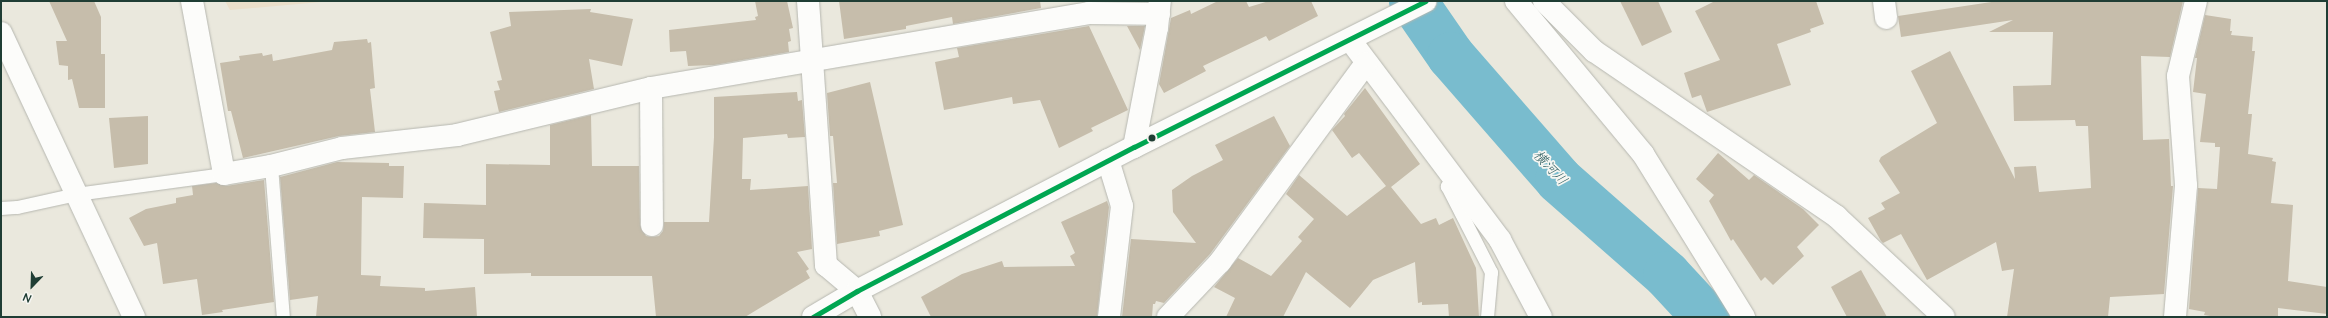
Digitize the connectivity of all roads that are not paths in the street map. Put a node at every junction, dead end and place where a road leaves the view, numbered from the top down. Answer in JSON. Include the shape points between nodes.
{"nodes":[{"id":1,"x":192,"y":1,"type":"edge"},
{"id":2,"x":808,"y":1,"type":"edge"},
{"id":3,"x":1425,"y":1,"type":"edge"},
{"id":4,"x":1516,"y":1,"type":"edge"},
{"id":5,"x":1544,"y":1,"type":"edge"},
{"id":6,"x":2196,"y":1,"type":"edge"},
{"id":7,"x":1160,"y":8,"type":"edge"},
{"id":8,"x":1,"y":33,"type":"edge"},
{"id":9,"x":1354,"y":38,"type":"junction"},
{"id":10,"x":811,"y":61,"type":"junction"},
{"id":11,"x":1366,"y":63,"type":"junction"},
{"id":12,"x":651,"y":88,"type":"junction"},
{"id":13,"x":1134,"y":146,"type":"junction"},
{"id":14,"x":1108,"y":160,"type":"junction"},
{"id":15,"x":271,"y":166,"type":"junction"},
{"id":16,"x":224,"y":174,"type":"junction"},
{"id":17,"x":1455,"y":179,"type":"junction"},
{"id":18,"x":76,"y":194,"type":"junction"},
{"id":19,"x":1,"y":208,"type":"edge"},
{"id":20,"x":652,"y":225,"type":"dead end"},
{"id":21,"x":857,"y":292,"type":"junction"},
{"id":22,"x":134,"y":317,"type":"edge"},
{"id":23,"x":283,"y":317,"type":"edge"},
{"id":24,"x":813,"y":317,"type":"edge"},
{"id":25,"x":870,"y":317,"type":"edge"},
{"id":26,"x":1109,"y":317,"type":"edge"},
{"id":27,"x":1168,"y":317,"type":"edge"},
{"id":28,"x":1487,"y":317,"type":"edge"},
{"id":29,"x":1541,"y":317,"type":"edge"},
{"id":30,"x":1744,"y":317,"type":"edge"},
{"id":31,"x":1944,"y":317,"type":"edge"},
{"id":32,"x":2175,"y":317,"type":"edge"}],
"edges":[{"from":1,"to":16,"type":"street"},
{"from":2,"to":10,"type":"street"},
{"from":3,"to":9,"type":"street"},
{"from":4,"to":30,"type":"street","via":[[1643,154]]},
{"from":5,"to":31,"type":"street","via":[[1594,51],[1837,217]]},
{"from":6,"to":32,"type":"street","via":[[2178,76],[2186,185]]},
{"from":7,"to":10,"type":"street","via":[[1090,13]]},
{"from":7,"to":13,"type":"street"},
{"from":8,"to":18,"type":"street"},
{"from":9,"to":11,"type":"street"},
{"from":9,"to":13,"type":"street"},
{"from":10,"to":12,"type":"street"},
{"from":10,"to":21,"type":"street","via":[[826,265]]},
{"from":11,"to":17,"type":"street"},
{"from":11,"to":27,"type":"street","via":[[1220,262]]},
{"from":12,"to":15,"type":"street","via":[[457,135],[342,148]]},
{"from":12,"to":20,"type":"street"},
{"from":13,"to":14,"type":"street"},
{"from":14,"to":21,"type":"street"},
{"from":14,"to":26,"type":"street","via":[[1122,206]]},
{"from":15,"to":16,"type":"street"},
{"from":15,"to":23,"type":"lane"},
{"from":16,"to":18,"type":"lane"},
{"from":17,"to":28,"type":"lane","via":[[1447,186],[1492,272]]},
{"from":17,"to":29,"type":"street","via":[[1500,240]]},
{"from":18,"to":19,"type":"lane"},
{"from":18,"to":22,"type":"street"},
{"from":21,"to":24,"type":"street"},
{"from":21,"to":25,"type":"street"}]}
